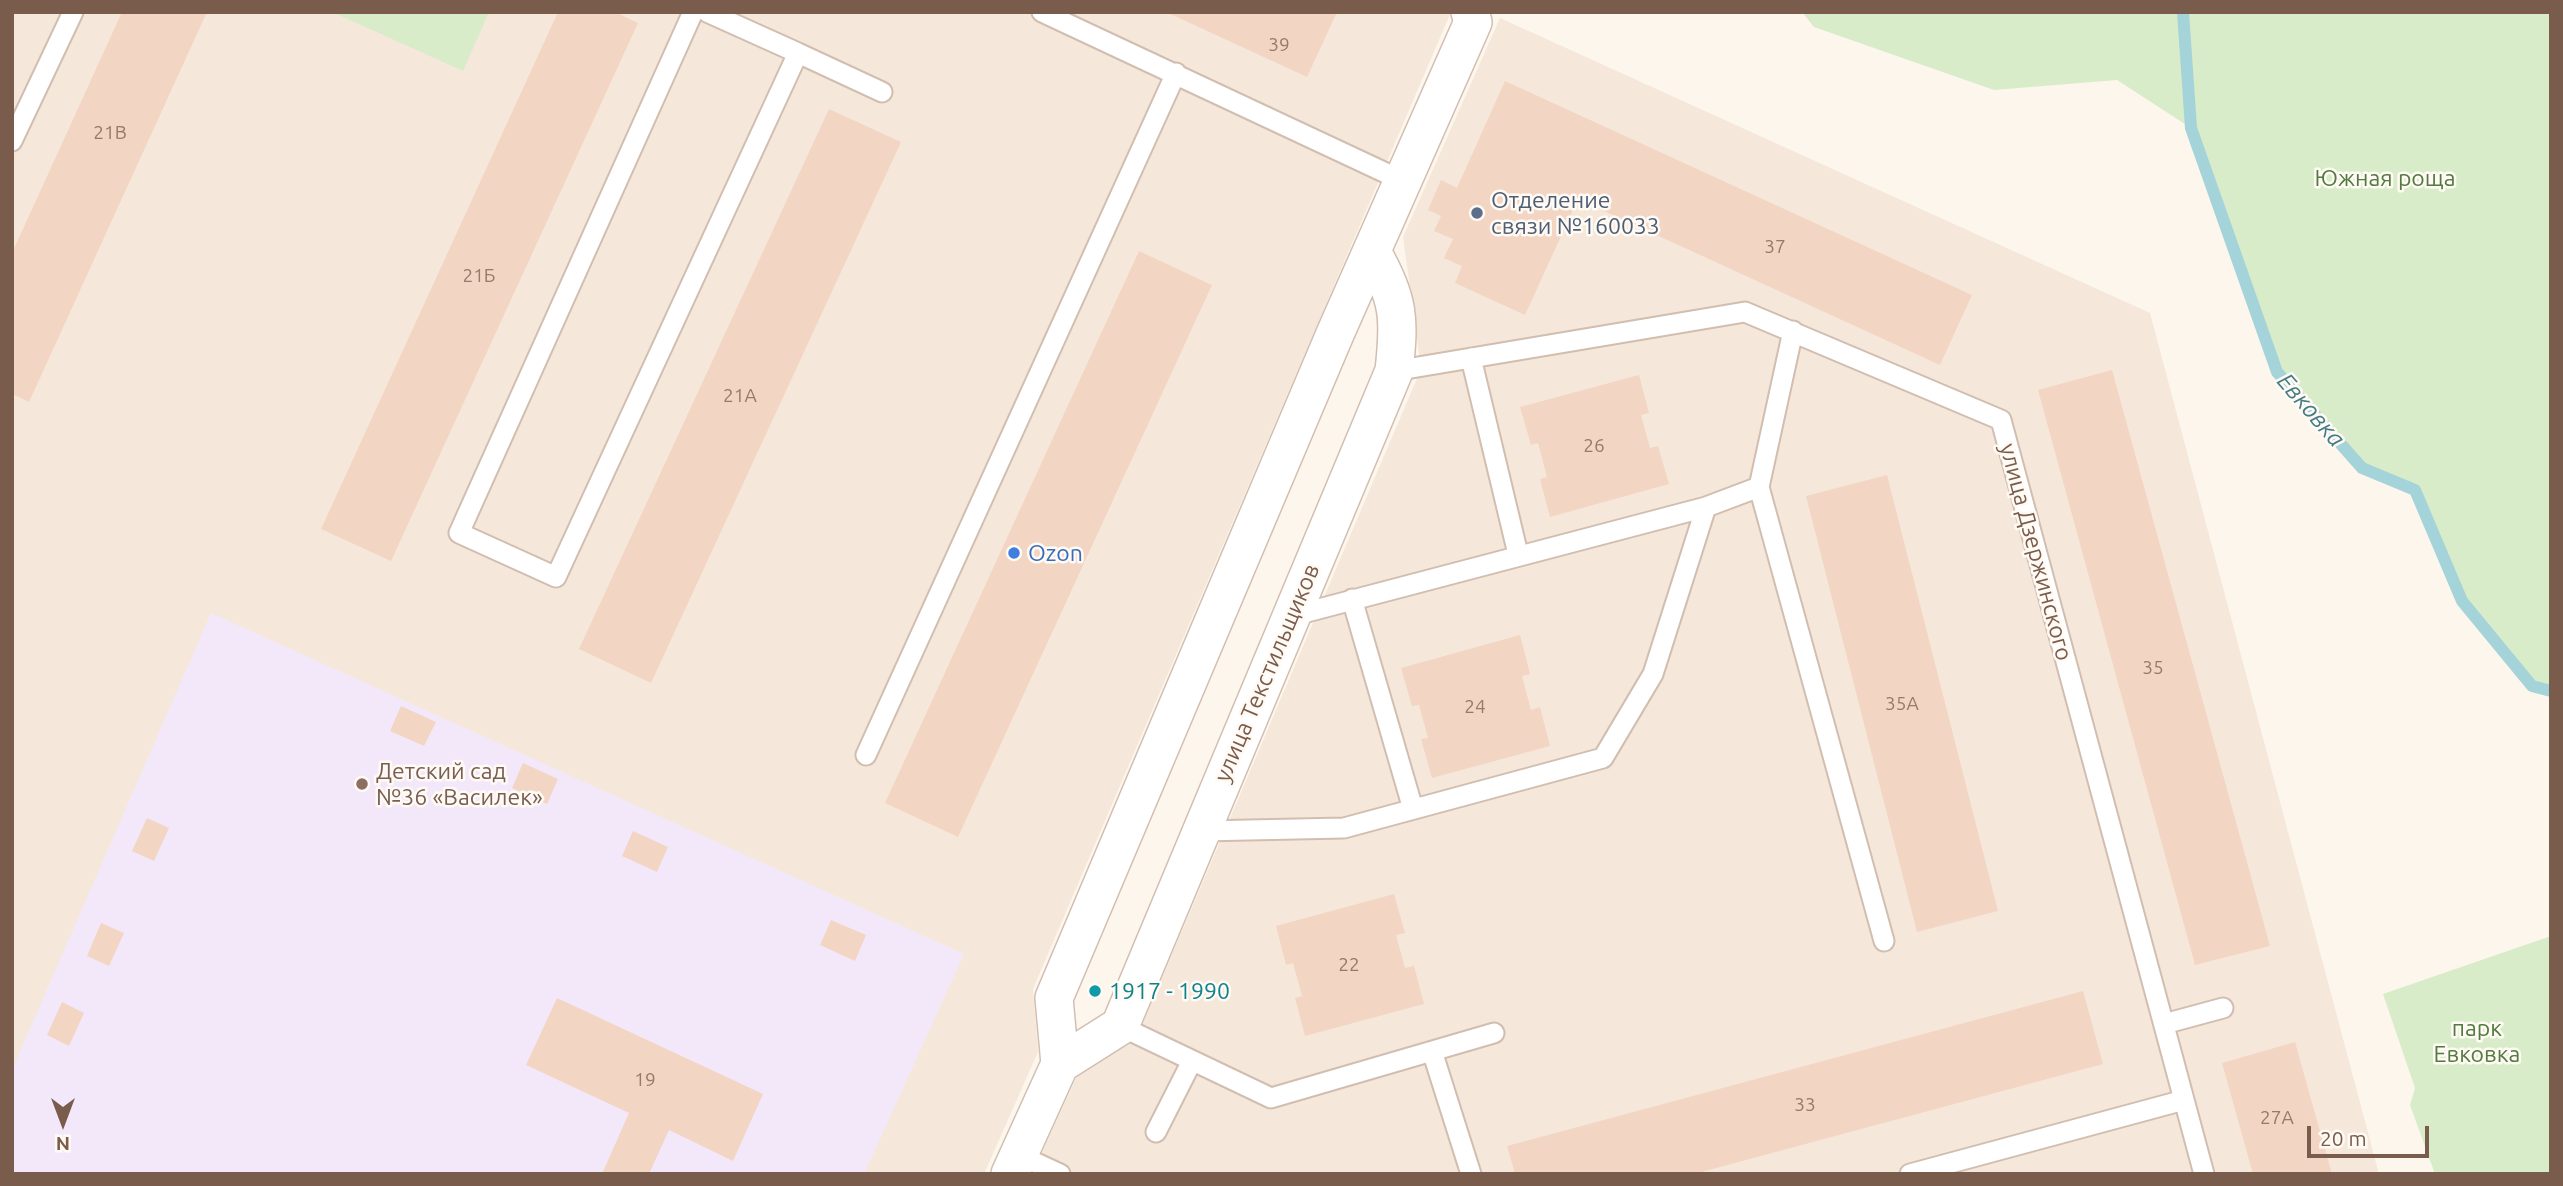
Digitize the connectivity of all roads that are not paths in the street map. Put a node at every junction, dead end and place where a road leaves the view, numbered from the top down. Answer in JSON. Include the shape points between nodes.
{"nodes":[{"id":1,"x":73,"y":12,"type":"edge"},
{"id":2,"x":693,"y":12,"type":"edge"},
{"id":3,"x":707,"y":12,"type":"edge"},
{"id":4,"x":1042,"y":12,"type":"edge"},
{"id":5,"x":1470,"y":12,"type":"edge"},
{"id":6,"x":798,"y":53,"type":"junction"},
{"id":7,"x":1176,"y":73,"type":"junction"},
{"id":8,"x":882,"y":92,"type":"dead end"},
{"id":9,"x":12,"y":141,"type":"edge"},
{"id":10,"x":1403,"y":181,"type":"junction"},
{"id":11,"x":1372,"y":252,"type":"junction"},
{"id":12,"x":1793,"y":331,"type":"junction"},
{"id":13,"x":1471,"y":358,"type":"junction"},
{"id":14,"x":1394,"y":371,"type":"junction"},
{"id":15,"x":1759,"y":488,"type":"junction"},
{"id":16,"x":1706,"y":507,"type":"junction"},
{"id":17,"x":1518,"y":554,"type":"junction"},
{"id":18,"x":1352,"y":599,"type":"junction"},
{"id":19,"x":1292,"y":615,"type":"junction"},
{"id":20,"x":866,"y":755,"type":"dead end"},
{"id":21,"x":1413,"y":809,"type":"junction"},
{"id":22,"x":1201,"y":831,"type":"junction"},
{"id":23,"x":1884,"y":942,"type":"dead end"},
{"id":24,"x":2223,"y":1008,"type":"dead end"},
{"id":25,"x":2164,"y":1024,"type":"junction"},
{"id":26,"x":1120,"y":1026,"type":"junction"},
{"id":27,"x":1494,"y":1032,"type":"dead end"},
{"id":28,"x":1432,"y":1051,"type":"junction"},
{"id":29,"x":1192,"y":1060,"type":"junction"},
{"id":30,"x":1060,"y":1064,"type":"junction"},
{"id":31,"x":2185,"y":1100,"type":"junction"},
{"id":32,"x":1156,"y":1132,"type":"dead end"},
{"id":33,"x":1015,"y":1164,"type":"edge"},
{"id":34,"x":1060,"y":1174,"type":"edge"},
{"id":35,"x":1471,"y":1174,"type":"edge"},
{"id":36,"x":1910,"y":1174,"type":"edge"},
{"id":37,"x":2204,"y":1174,"type":"edge"}],
"edges":[{"from":1,"to":9,"type":"lane"},
{"from":2,"to":6,"type":"lane","via":[[459,533],[556,577]]},
{"from":3,"to":6,"type":"lane"},
{"from":4,"to":7,"type":"lane"},
{"from":5,"to":10,"type":"street","via":[[1473,22]]},
{"from":6,"to":8,"type":"lane"},
{"from":7,"to":10,"type":"lane"},
{"from":7,"to":20,"type":"lane"},
{"from":10,"to":11,"type":"street"},
{"from":11,"to":14,"type":"street","name":"улица Текстильщиков","via":[[1392,287],[1399,327]]},
{"from":11,"to":30,"type":"street","via":[[1054,998]]},
{"from":12,"to":13,"type":"lane","name":"улица Дзержинского","via":[[1745,312]]},
{"from":12,"to":15,"type":"lane"},
{"from":12,"to":25,"type":"lane","name":"улица Дзержинского","via":[[2001,420]]},
{"from":13,"to":14,"type":"lane","name":"улица Дзержинского"},
{"from":13,"to":17,"type":"lane"},
{"from":14,"to":19,"type":"street","name":"улица Текстильщиков"},
{"from":15,"to":16,"type":"lane"},
{"from":15,"to":23,"type":"lane"},
{"from":16,"to":17,"type":"lane"},
{"from":16,"to":21,"type":"lane","via":[[1653,674],[1603,758]]},
{"from":17,"to":18,"type":"lane"},
{"from":18,"to":19,"type":"lane"},
{"from":18,"to":21,"type":"lane"},
{"from":19,"to":22,"type":"street","name":"улица Текстильщиков"},
{"from":21,"to":22,"type":"lane","via":[[1345,828]]},
{"from":22,"to":26,"type":"street","name":"улица Текстильщиков"},
{"from":24,"to":25,"type":"lane"},
{"from":25,"to":31,"type":"lane","name":"улица Дзержинского"},
{"from":26,"to":29,"type":"lane"},
{"from":26,"to":30,"type":"street"},
{"from":27,"to":28,"type":"lane"},
{"from":28,"to":29,"type":"lane","via":[[1271,1098]]},
{"from":28,"to":35,"type":"lane"},
{"from":29,"to":32,"type":"lane"},
{"from":30,"to":33,"type":"street"},
{"from":31,"to":36,"type":"lane"},
{"from":31,"to":37,"type":"lane","name":"улица Дзержинского"},
{"from":33,"to":34,"type":"lane"}]}
